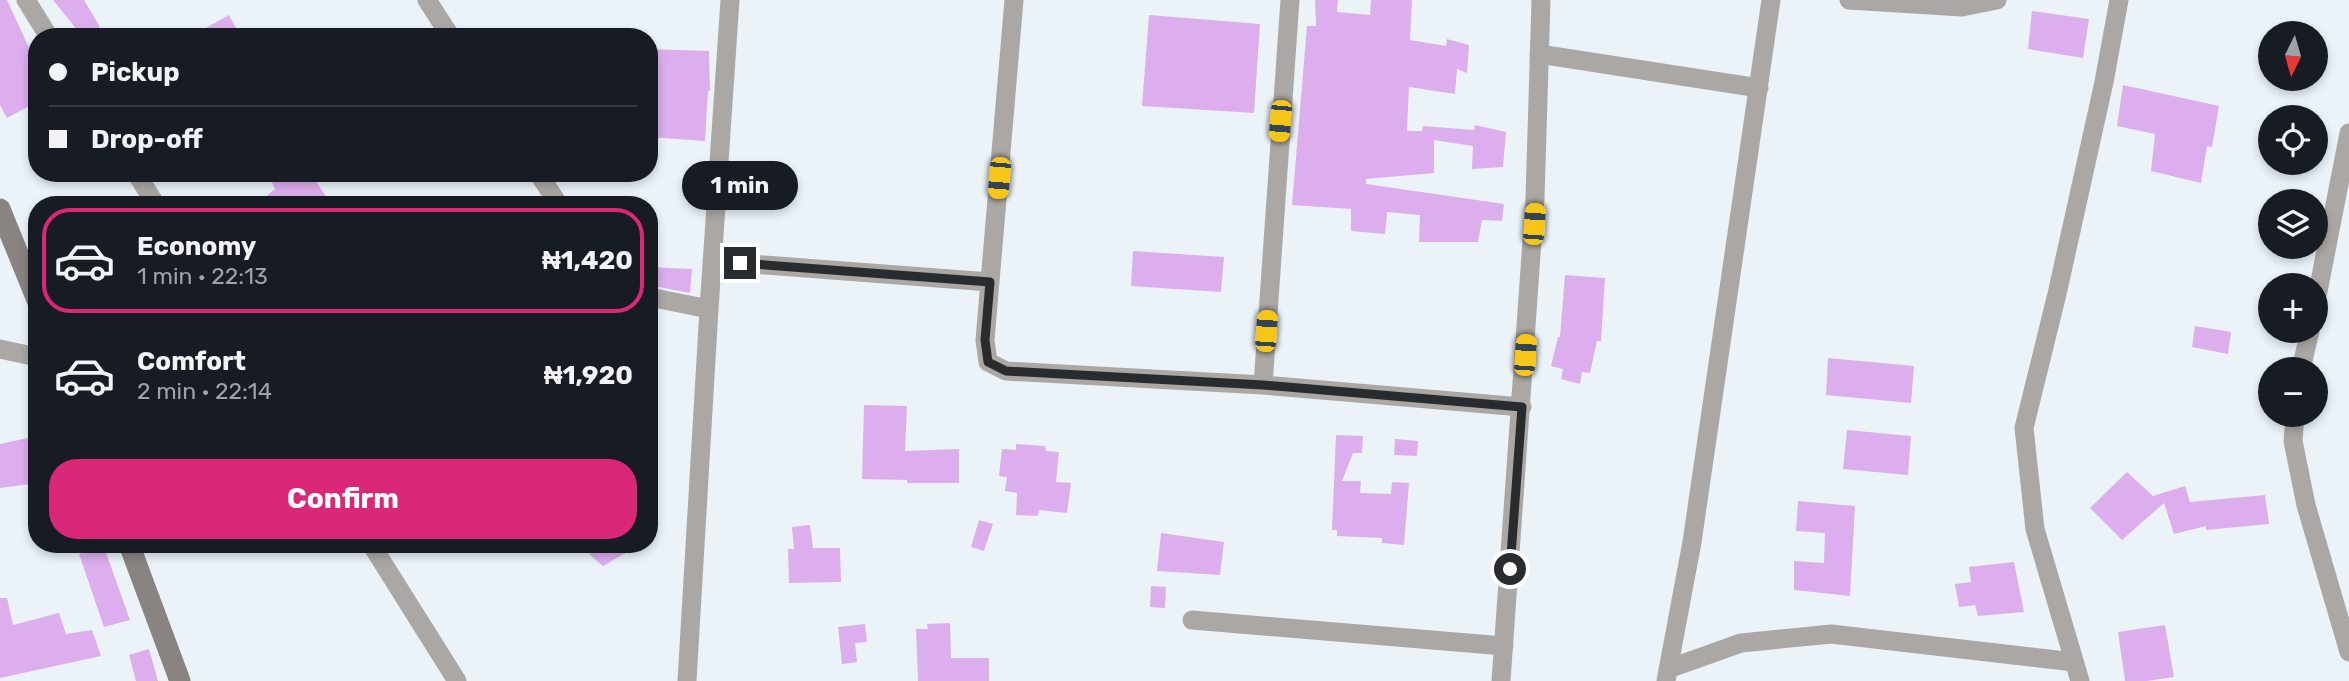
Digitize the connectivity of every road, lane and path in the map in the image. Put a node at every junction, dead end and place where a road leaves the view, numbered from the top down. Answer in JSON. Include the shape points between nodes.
{"nodes":[{"id":1,"x":26,"y":0,"type":"edge"},
{"id":2,"x":427,"y":0,"type":"edge"},
{"id":3,"x":730,"y":0,"type":"edge"},
{"id":4,"x":1014,"y":0,"type":"edge"},
{"id":5,"x":1290,"y":0,"type":"edge"},
{"id":6,"x":1541,"y":0,"type":"edge"},
{"id":7,"x":1771,"y":0,"type":"edge"},
{"id":8,"x":1849,"y":0,"type":"edge"},
{"id":9,"x":1997,"y":0,"type":"edge"},
{"id":10,"x":2119,"y":0,"type":"edge"},
{"id":11,"x":43,"y":28,"type":"edge"},
{"id":12,"x":445,"y":28,"type":"edge"},
{"id":13,"x":1539,"y":54,"type":"junction"},
{"id":14,"x":1759,"y":88,"type":"junction"},
{"id":15,"x":2349,"y":133,"type":"edge"},
{"id":16,"x":0,"y":209,"type":"edge"},
{"id":17,"x":712,"y":261,"type":"junction"},
{"id":18,"x":2322,"y":273,"type":"edge"},
{"id":19,"x":28,"y":278,"type":"edge"},
{"id":20,"x":990,"y":282,"type":"junction"},
{"id":21,"x":658,"y":298,"type":"edge"},
{"id":22,"x":709,"y":309,"type":"junction"},
{"id":23,"x":0,"y":349,"type":"edge"},
{"id":24,"x":28,"y":356,"type":"edge"},
{"id":25,"x":1263,"y":385,"type":"junction"},
{"id":26,"x":1522,"y":407,"type":"junction"},
{"id":27,"x":2294,"y":427,"type":"edge"},
{"id":28,"x":132,"y":553,"type":"edge"},
{"id":29,"x":377,"y":553,"type":"edge"},
{"id":30,"x":1192,"y":620,"type":"dead end"},
{"id":31,"x":1504,"y":646,"type":"junction"},
{"id":32,"x":2349,"y":652,"type":"edge"},
{"id":33,"x":2077,"y":672,"type":"edge"},
{"id":34,"x":1667,"y":675,"type":"edge"},
{"id":35,"x":180,"y":681,"type":"edge"},
{"id":36,"x":457,"y":681,"type":"edge"},
{"id":37,"x":687,"y":681,"type":"edge"},
{"id":38,"x":1501,"y":681,"type":"edge"}],
"edges":[{"from":1,"to":11,"type":"street"},
{"from":2,"to":12,"type":"street"},
{"from":3,"to":17,"type":"street"},
{"from":4,"to":20,"type":"street"},
{"from":5,"to":25,"type":"street"},
{"from":6,"to":13,"type":"street"},
{"from":7,"to":14,"type":"street"},
{"from":8,"to":9,"type":"street","via":[[1962,7]]},
{"from":10,"to":33,"type":"street","via":[[2025,428],[2035,529]]},
{"from":13,"to":14,"type":"street"},
{"from":13,"to":26,"type":"street"},
{"from":14,"to":34,"type":"street","via":[[1692,542]]},
{"from":15,"to":18,"type":"street"},
{"from":16,"to":19,"type":"main road"},
{"from":17,"to":20,"type":"street"},
{"from":17,"to":22,"type":"street"},
{"from":20,"to":25,"type":"street","via":[[985,340],[988,362],[1006,371]]},
{"from":21,"to":22,"type":"street"},
{"from":22,"to":37,"type":"street"},
{"from":23,"to":24,"type":"street"},
{"from":25,"to":26,"type":"street"},
{"from":26,"to":31,"type":"street"},
{"from":27,"to":32,"type":"street","via":[[2306,505]]},
{"from":28,"to":35,"type":"main road"},
{"from":29,"to":36,"type":"street"},
{"from":30,"to":31,"type":"street"},
{"from":31,"to":38,"type":"street"},
{"from":33,"to":34,"type":"street","via":[[1831,634],[1741,643]]}]}
